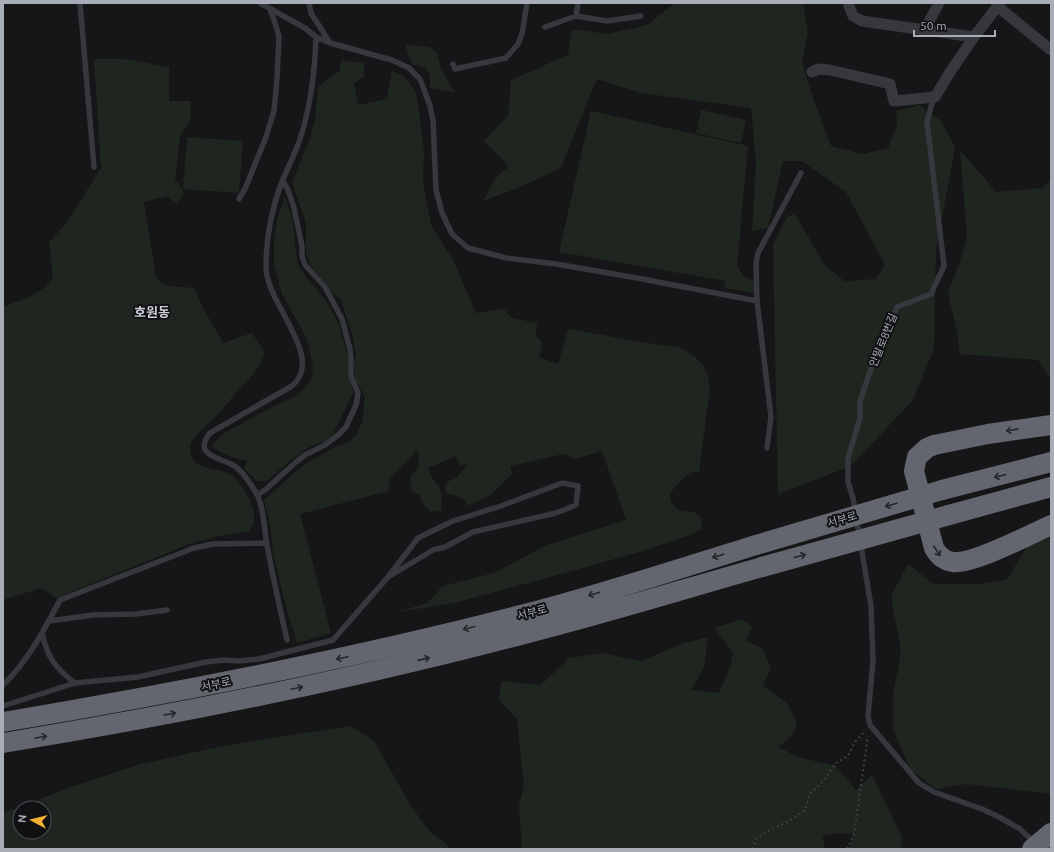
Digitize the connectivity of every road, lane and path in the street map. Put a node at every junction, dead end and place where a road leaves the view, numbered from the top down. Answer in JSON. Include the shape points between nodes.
{"nodes":[{"id":1,"x":80,"y":3,"type":"edge"},
{"id":2,"x":260,"y":3,"type":"edge"},
{"id":3,"x":309,"y":3,"type":"edge"},
{"id":4,"x":527,"y":3,"type":"edge"},
{"id":5,"x":578,"y":3,"type":"edge"},
{"id":6,"x":848,"y":3,"type":"edge"},
{"id":7,"x":939,"y":3,"type":"edge"},
{"id":8,"x":998,"y":5,"type":"edge"},
{"id":9,"x":269,"y":8,"type":"junction"},
{"id":10,"x":576,"y":16,"type":"junction"},
{"id":11,"x":641,"y":16,"type":"dead end"},
{"id":12,"x":545,"y":27,"type":"dead end"},
{"id":13,"x":925,"y":29,"type":"junction"},
{"id":14,"x":316,"y":37,"type":"junction"},
{"id":15,"x":974,"y":37,"type":"junction"},
{"id":16,"x":330,"y":43,"type":"junction"},
{"id":17,"x":1051,"y":50,"type":"edge"},
{"id":18,"x":454,"y":64,"type":"dead end"},
{"id":19,"x":812,"y":72,"type":"dead end"},
{"id":20,"x":935,"y":97,"type":"junction"},
{"id":21,"x":94,"y":167,"type":"dead end"},
{"id":22,"x":801,"y":173,"type":"dead end"},
{"id":23,"x":283,"y":181,"type":"junction"},
{"id":24,"x":239,"y":199,"type":"dead end"},
{"id":25,"x":757,"y":301,"type":"junction"},
{"id":26,"x":1051,"y":425,"type":"edge"},
{"id":27,"x":767,"y":448,"type":"dead end"},
{"id":28,"x":1051,"y":456,"type":"edge"},
{"id":29,"x":1051,"y":462,"type":"edge"},
{"id":30,"x":1029,"y":468,"type":"junction"},
{"id":31,"x":1051,"y":487,"type":"edge"},
{"id":32,"x":1051,"y":491,"type":"edge"},
{"id":33,"x":257,"y":495,"type":"junction"},
{"id":34,"x":1022,"y":495,"type":"junction"},
{"id":35,"x":1051,"y":525,"type":"edge"},
{"id":36,"x":266,"y":543,"type":"junction"},
{"id":37,"x":388,"y":577,"type":"junction"},
{"id":38,"x":167,"y":610,"type":"dead end"},
{"id":39,"x":49,"y":621,"type":"junction"},
{"id":40,"x":42,"y":633,"type":"junction"},
{"id":41,"x":287,"y":640,"type":"dead end"},
{"id":42,"x":75,"y":683,"type":"junction"},
{"id":43,"x":3,"y":685,"type":"edge"},
{"id":44,"x":3,"y":706,"type":"edge"},
{"id":45,"x":3,"y":722,"type":"edge"},
{"id":46,"x":870,"y":725,"type":"junction"},
{"id":47,"x":3,"y":743,"type":"edge"},
{"id":48,"x":1051,"y":833,"type":"edge"},
{"id":49,"x":752,"y":849,"type":"edge"},
{"id":50,"x":847,"y":849,"type":"edge"},
{"id":51,"x":1032,"y":849,"type":"edge"},
{"id":52,"x":1041,"y":849,"type":"edge"}],
"edges":[{"from":1,"to":21,"type":"lane"},
{"from":2,"to":9,"type":"lane"},
{"from":3,"to":16,"type":"lane"},
{"from":4,"to":18,"type":"lane","via":[[522,34],[518,44],[506,58],[455,69]]},
{"from":5,"to":10,"type":"lane"},
{"from":6,"to":13,"type":"street","via":[[853,16],[862,21]]},
{"from":7,"to":13,"type":"street"},
{"from":8,"to":15,"type":"street","name":"안말로8번길"},
{"from":8,"to":17,"type":"street"},
{"from":9,"to":14,"type":"lane"},
{"from":9,"to":24,"type":"lane","via":[[279,36],[276,100],[266,137]]},
{"from":10,"to":11,"type":"lane","via":[[607,21]]},
{"from":10,"to":12,"type":"lane"},
{"from":13,"to":15,"type":"street"},
{"from":14,"to":16,"type":"lane"},
{"from":14,"to":23,"type":"lane","via":[[314,72],[302,134]]},
{"from":15,"to":20,"type":"street","name":"안말로8번길"},
{"from":16,"to":25,"type":"lane","via":[[392,60],[409,68],[420,80],[433,120],[436,190],[442,213],[452,234],[468,248],[506,258],[556,264]]},
{"from":19,"to":20,"type":"street","via":[[818,69],[830,70],[890,84],[894,101]]},
{"from":20,"to":46,"type":"lane","name":"안말로8번길","via":[[927,122],[944,266],[931,294],[897,307],[860,401],[860,418],[848,458],[848,482],[872,614],[873,660],[868,716]]},
{"from":22,"to":25,"type":"lane","via":[[758,253]]},
{"from":23,"to":33,"type":"lane","via":[[294,208],[305,265],[325,287],[342,318],[350,354],[351,376],[358,393],[356,405],[346,427],[325,445],[305,455]]},
{"from":23,"to":33,"type":"lane","via":[[269,223],[266,270],[276,300],[298,341],[303,361],[302,369],[298,381],[292,386],[210,433],[204,447],[211,456],[235,466]]},
{"from":25,"to":27,"type":"lane","via":[[771,417]]},
{"from":26,"to":35,"type":"highway","one_way":true,"via":[[934,444],[917,457],[914,471],[934,548],[947,561],[971,559]]},
{"from":28,"to":30,"type":"highway"},
{"from":29,"to":30,"type":"highway","name":"서부로"},
{"from":30,"to":45,"type":"highway","name":"서부로","one_way":true,"bridge":true,"via":[[942,490],[522,615],[372,651],[192,689]]},
{"from":31,"to":34,"type":"highway","name":"서부로"},
{"from":32,"to":34,"type":"highway"},
{"from":33,"to":36,"type":"lane"},
{"from":47,"to":34,"type":"highway","name":"서부로","one_way":true,"bridge":true,"via":[[198,709],[528,633]]},
{"from":36,"to":39,"type":"lane","via":[[213,544],[194,548],[60,600]]},
{"from":36,"to":41,"type":"lane"},
{"from":37,"to":37,"type":"lane","via":[[433,550],[473,532],[556,513],[576,505],[578,486],[562,482],[501,506],[453,521],[418,538]]},
{"from":37,"to":42,"type":"lane","via":[[333,640],[259,659],[206,662],[138,677]]},
{"from":38,"to":39,"type":"lane"},
{"from":39,"to":40,"type":"lane"},
{"from":40,"to":42,"type":"lane","via":[[46,648],[56,666]]},
{"from":40,"to":43,"type":"lane","via":[[17,670]]},
{"from":42,"to":44,"type":"lane"},
{"from":46,"to":49,"type":"path","via":[[855,742],[848,756],[836,763],[810,794],[805,810],[756,839]]},
{"from":46,"to":50,"type":"path","via":[[854,834]]},
{"from":46,"to":52,"type":"lane","via":[[919,783],[934,792],[1002,818],[1020,829]]},
{"from":48,"to":51,"type":"highway","bridge":true}]}
